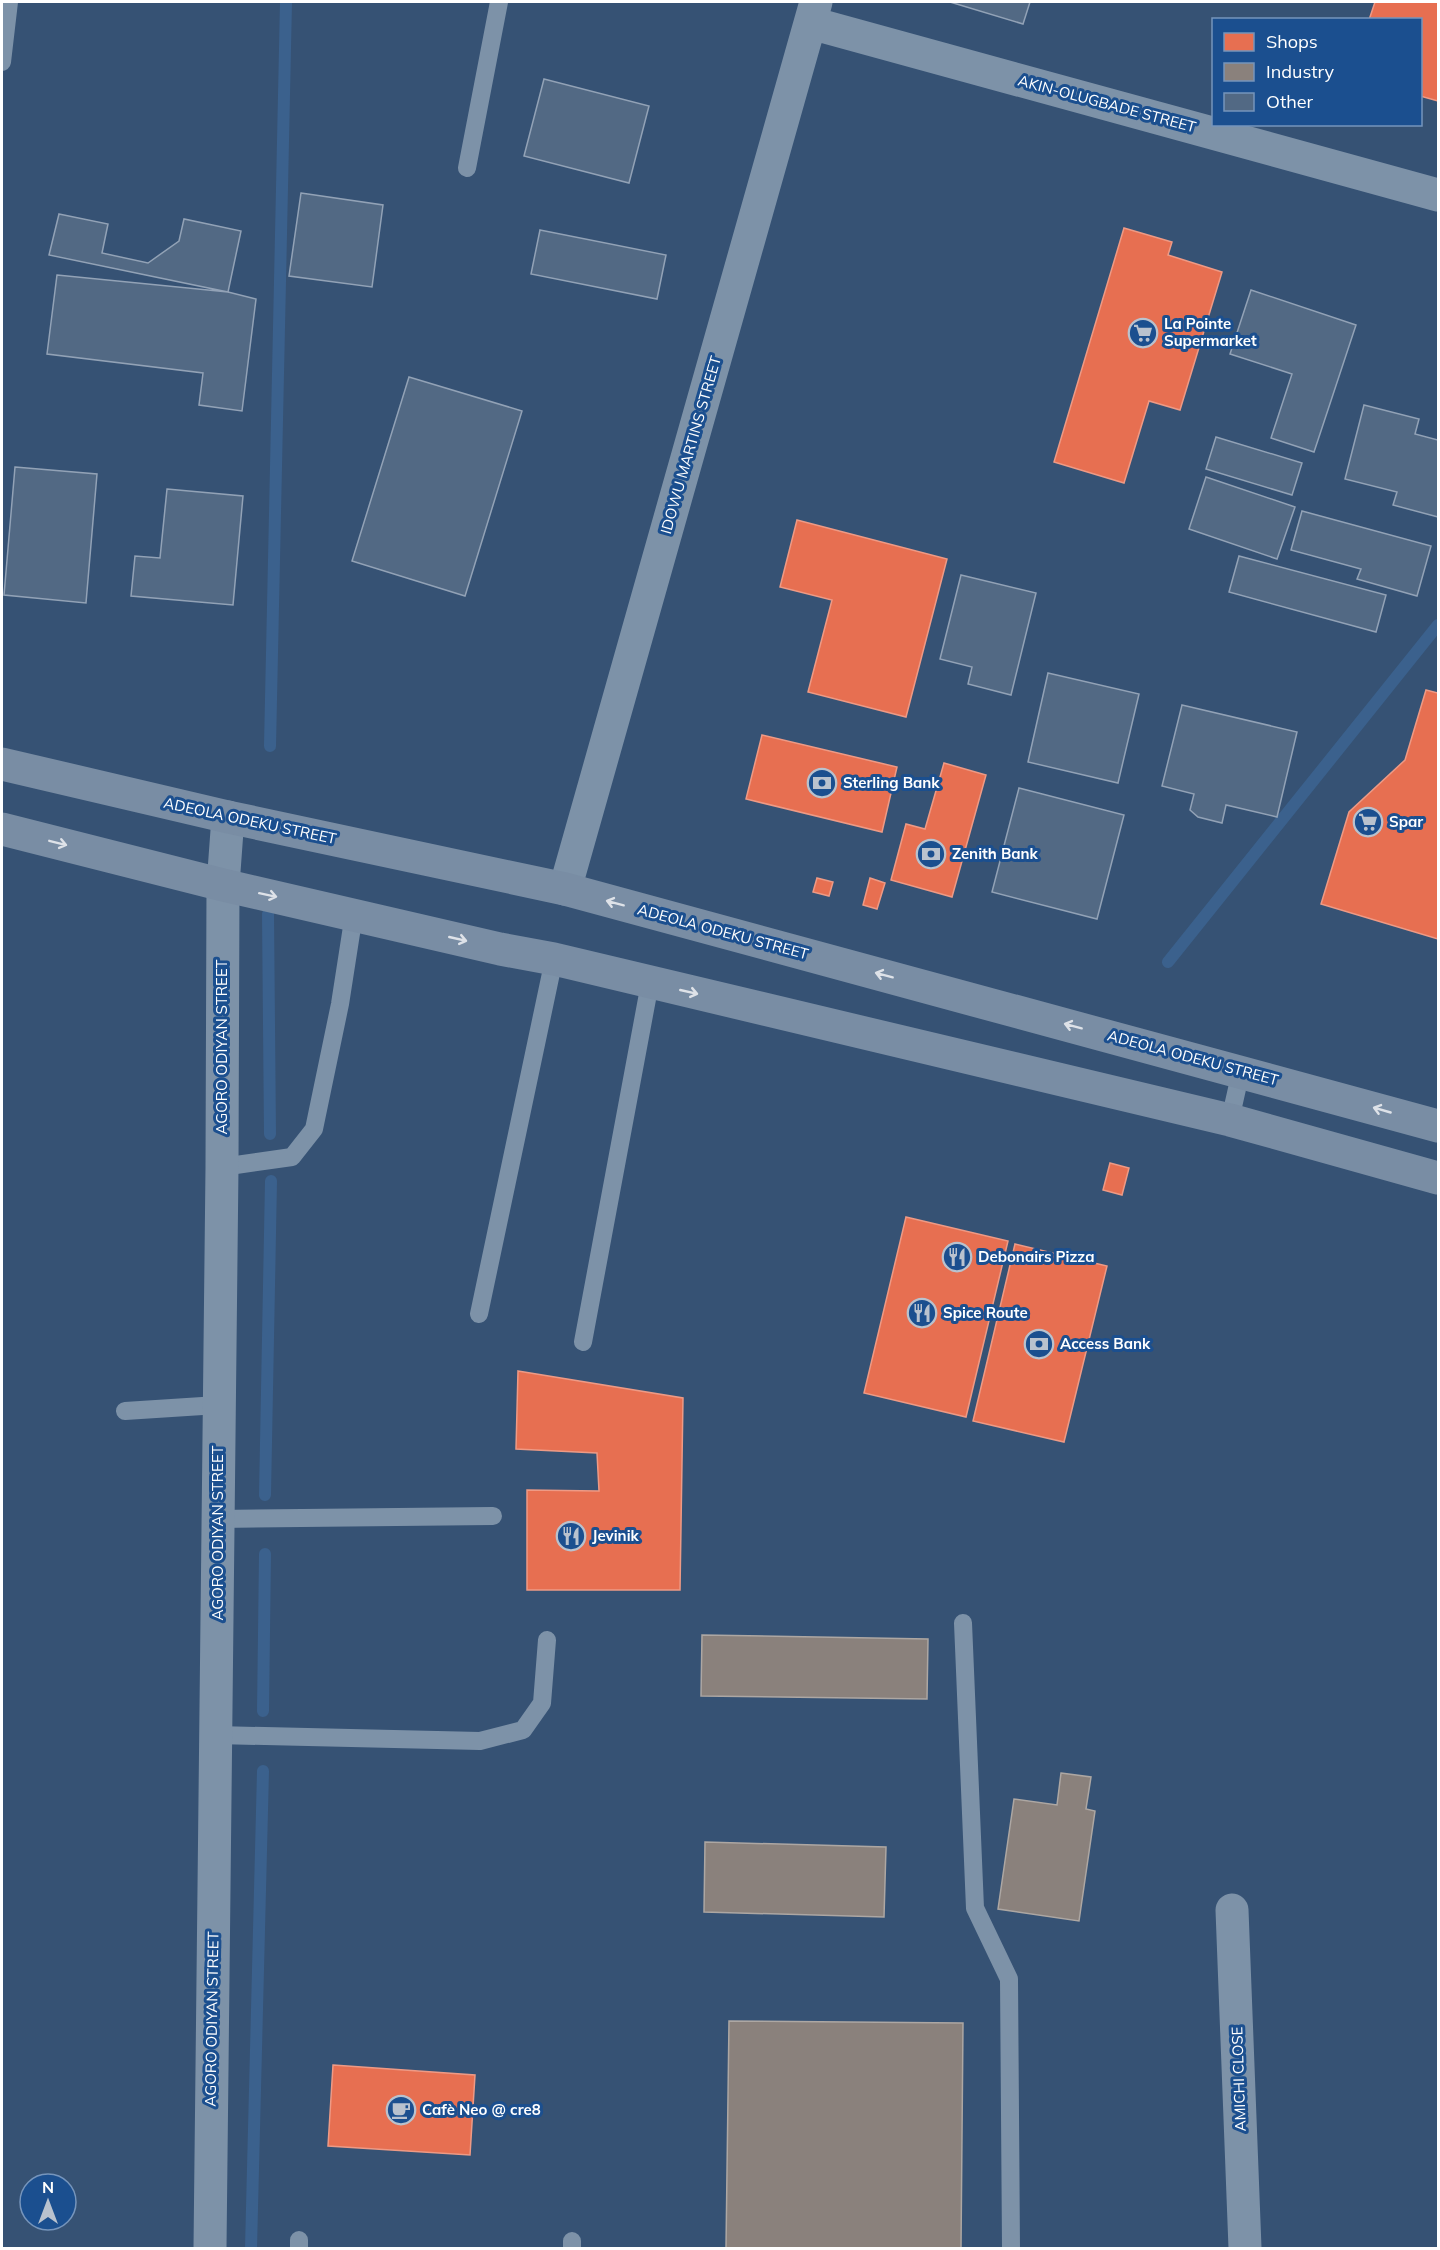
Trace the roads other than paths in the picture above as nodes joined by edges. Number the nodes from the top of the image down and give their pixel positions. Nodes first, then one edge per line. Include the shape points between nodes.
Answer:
1 (9, 2) edge
2 (499, 2) edge
3 (813, 12) edge
4 (2, 62) edge
5 (467, 168) dead end
6 (1438, 195) edge
7 (2, 764) edge
8 (228, 817) junction
9 (2, 828) edge
10 (223, 885) junction
11 (565, 889) junction
12 (354, 914) junction
13 (554, 959) junction
14 (651, 983) junction
15 (1241, 1071) junction
16 (1230, 1120) junction
17 (1438, 1126) edge
18 (222, 1167) junction
19 (1438, 1178) edge
20 (479, 1314) dead end
21 (583, 1342) dead end
22 (218, 1405) junction
23 (125, 1412) dead end
24 (493, 1516) dead end
25 (218, 1519) junction
26 (963, 1623) dead end
27 (547, 1640) dead end
28 (216, 1736) junction
29 (1232, 1910) dead end
30 (210, 2248) edge
31 (1011, 2248) edge
32 (1245, 2248) edge

1 - 4 lane
2 - 5 lane
3 - 6 street, AKIN-OLUGBADE STREET
3 - 11 street, IDOWU MARTINS STREET
7 - 8 main road, ADEOLA ODEKU STREET
8 - 10 street, AGORO ODIYAN STREET
8 - 11 main road, ADEOLA ODEKU STREET
9 -> 10 main road
10 -> 12 main road
10 - 18 street, AGORO ODIYAN STREET
15 -> 11 main road, ADEOLA ODEKU STREET
12 -> 13 main road
12 - 18 lane via 314,1129 292,1157
13 - 14 main road
13 - 20 lane
14 -> 16 main road
14 - 21 lane
15 - 16 lane
17 -> 15 main road, ADEOLA ODEKU STREET
16 - 19 main road
18 - 22 street, AGORO ODIYAN STREET
22 - 23 lane
22 - 25 street, AGORO ODIYAN STREET
24 - 25 lane
25 - 28 street, AGORO ODIYAN STREET
26 - 31 lane via 975,1908 1009,1979
27 - 28 lane via 542,1703 523,1730 480,1741
28 - 30 street, AGORO ODIYAN STREET
29 - 32 street, AMICHI CLOSE

